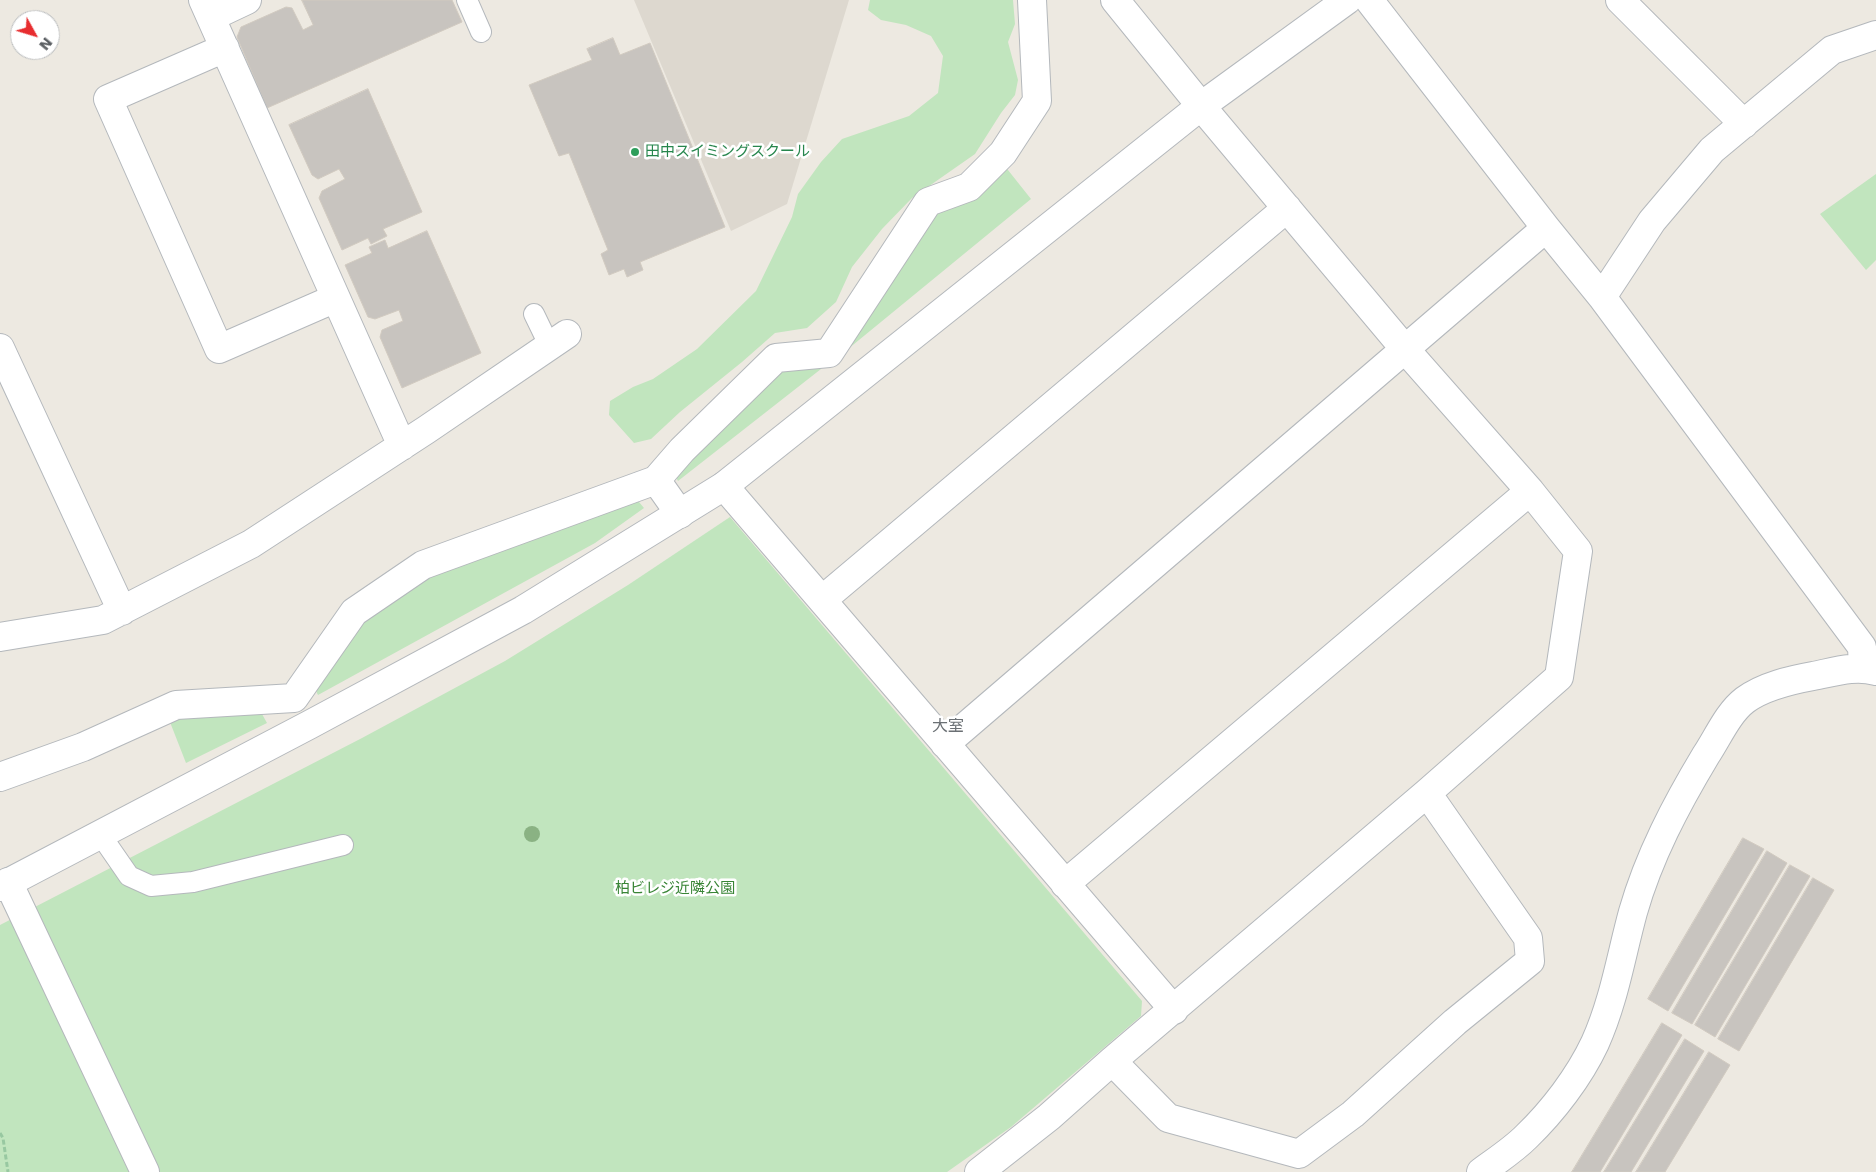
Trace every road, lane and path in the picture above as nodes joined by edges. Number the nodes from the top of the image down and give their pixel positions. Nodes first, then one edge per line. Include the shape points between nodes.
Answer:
1 (247, 0) edge
2 (466, 0) edge
3 (1115, 0) edge
4 (1369, 0) edge
5 (1620, 0) edge
6 (1034, 1) edge
7 (1341, 2) edge
8 (207, 9) edge
9 (481, 32) dead end
10 (1876, 35) edge
11 (225, 48) junction
12 (1201, 106) junction
13 (1744, 124) junction
14 (1287, 208) junction
15 (1546, 228) junction
16 (1602, 297) junction
17 (336, 298) junction
18 (534, 314) dead end
19 (558, 340) joint
20 (0, 348) edge
21 (1404, 348) junction
22 (829, 353) junction
23 (853, 383) junction
24 (402, 446) junction
25 (656, 480) junction
26 (724, 486) junction
27 (1530, 491) junction
28 (680, 514) junction
29 (822, 600) junction
30 (122, 611) junction
31 (0, 637) edge
32 (1870, 669) edge
33 (294, 698) junction
34 (309, 726) junction
35 (945, 744) junction
36 (0, 777) edge
37 (1428, 793) junction
38 (100, 834) junction
39 (343, 845) dead end
40 (1065, 884) junction
41 (4, 885) edge
42 (1174, 1010) junction
43 (1112, 1061) junction
44 (0, 1133) edge
45 (8, 1172) edge
46 (145, 1172) edge
47 (979, 1172) edge
48 (1481, 1172) edge

1 - 8 street
2 - 9 lane
3 - 12 street
4 - 15 street
5 - 13 street
6 - 22 street via 1037,101 1003,153 969,187 928,202
7 - 12 street
8 - 11 street
10 - 13 street via 1832,50
11 - 17 street
11 - 17 street via 108,99 211,331 219,349
12 - 14 street
12 - 23 street
13 - 16 street via 1712,150 1652,221
14 - 21 street
14 - 29 street
15 - 16 street
15 - 21 street
16 - 32 street via 1862,647
17 - 24 street
18 - 19 lane
19 - 24 street
20 - 30 street
21 - 27 street
21 - 35 street
22 - 23 street
22 - 25 street via 776,358 682,450
23 - 26 street
24 - 30 street via 251,544
25 - 28 street
25 - 33 street via 422,565 354,612
26 - 28 street
26 - 29 street
27 - 37 street via 1578,551 1558,677
27 - 40 street
28 - 34 street via 523,610
29 - 35 street
30 - 31 street via 103,620
32 - 48 street via 1791,680 1758,692 1745,700 1731,716 1686,789 1655,849 1634,911 1612,998 1595,1043 1557,1102 1525,1138
33 - 34 street
33 - 36 street via 176,705 83,747
34 - 38 street
35 - 40 street
37 - 42 street
37 - 43 street via 1528,938 1530,962 1455,1022 1353,1114 1299,1154 1168,1118
38 - 39 lane via 128,876 151,886 192,882
38 - 41 street
40 - 42 street
41 - 46 street
42 - 43 street
43 - 47 street via 1049,1117
44 - 45 path

